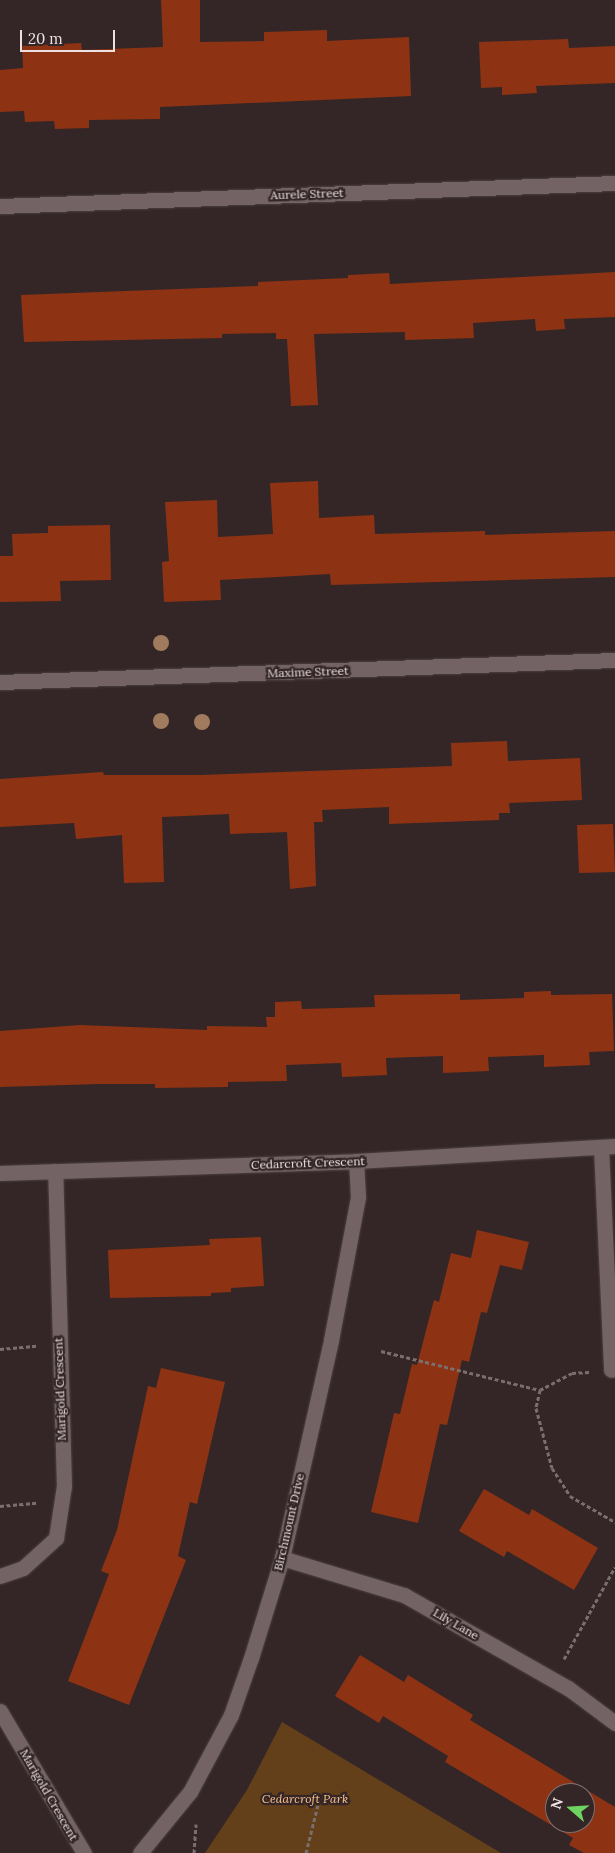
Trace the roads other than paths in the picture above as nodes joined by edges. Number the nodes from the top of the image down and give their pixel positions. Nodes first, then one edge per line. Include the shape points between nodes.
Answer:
1 (615, 183) edge
2 (0, 206) edge
3 (615, 660) edge
4 (0, 682) edge
5 (608, 1146) edge
6 (356, 1161) junction
7 (55, 1171) junction
8 (0, 1173) edge
9 (611, 1370) road end
10 (282, 1558) junction
11 (0, 1576) edge
12 (0, 1711) edge
13 (615, 1722) edge
14 (84, 1853) edge
15 (140, 1853) edge

1 - 2 street, Aurele Street
3 - 4 street, Maxime Street
5 - 6 street, Cedarcroft Crescent
5 - 9 street
6 - 7 street, Cedarcroft Crescent
6 - 10 street, Birchmount Drive via 358,1197 331,1340
7 - 8 street, Cedarcroft Crescent
7 - 11 street, Marigold Crescent via 62,1500 56,1538 23,1568
10 - 13 street, Lily Lane via 404,1594 553,1680
10 - 15 street, Birchmount Drive via 231,1715 190,1792
12 - 14 street, Marigold Crescent

